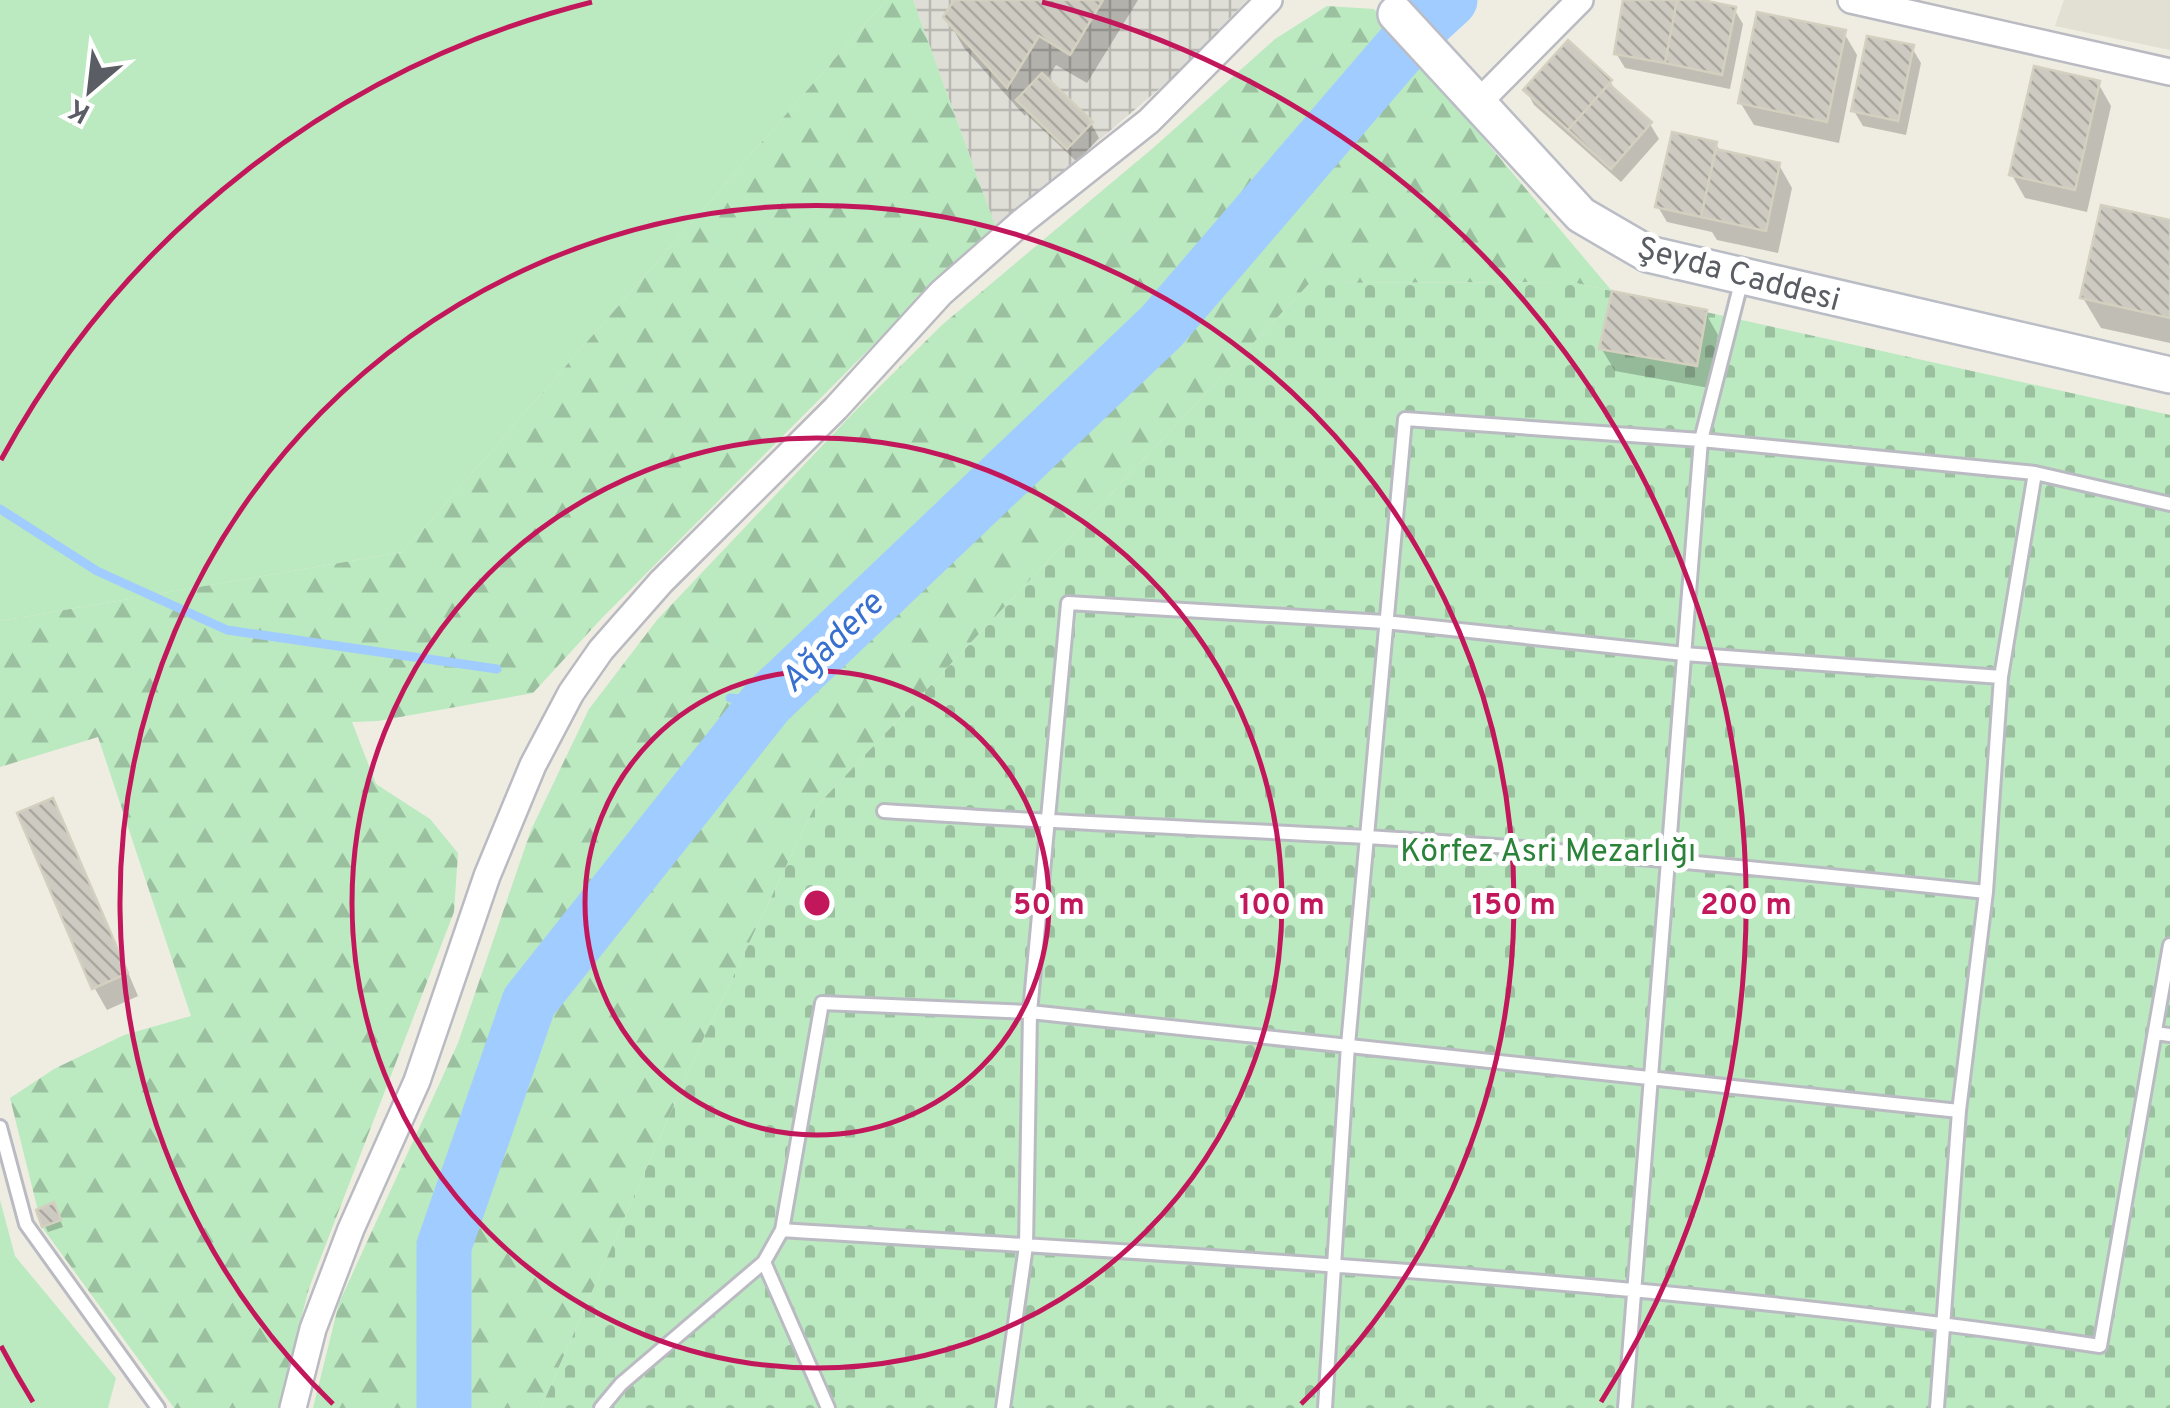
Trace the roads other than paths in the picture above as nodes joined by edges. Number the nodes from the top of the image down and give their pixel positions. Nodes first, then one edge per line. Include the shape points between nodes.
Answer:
1 (1269, 0) edge
2 (1580, 0) edge
3 (1851, 0) edge
4 (1388, 5) edge
5 (2170, 72) edge
6 (1478, 102) junction
7 (1742, 278) junction
8 (2170, 375) edge
9 (1700, 440) junction
10 (2035, 473) junction
11 (2170, 504) edge
12 (1386, 622) junction
13 (1684, 654) junction
14 (2001, 677) junction
15 (884, 811) dead end
16 (1048, 822) junction
17 (1367, 838) junction
18 (1668, 858) junction
19 (1986, 892) junction
20 (2170, 944) edge
21 (1030, 1012) junction
22 (2155, 1032) junction
23 (2170, 1036) edge
24 (1348, 1045) junction
25 (1651, 1078) junction
26 (1959, 1111) junction
27 (0, 1126) edge
28 (782, 1230) junction
29 (1026, 1246) junction
30 (764, 1262) junction
31 (1334, 1267) junction
32 (1634, 1290) junction
33 (1944, 1323) junction
34 (158, 1408) edge
35 (292, 1408) edge
36 (601, 1408) edge
37 (828, 1408) edge
38 (1003, 1408) edge
39 (1326, 1408) edge
40 (1625, 1408) edge
41 (1937, 1408) edge

1 - 35 street via 1150,121 941,293 601,650 533,765 487,876 418,1081 313,1330
2 - 6 street
3 - 5 street
4 - 6 main road, Şeyda Caddesi
6 - 7 main road, Şeyda Caddesi via 1562,196 1600,228 1648,254
7 - 8 main road, Şeyda Caddesi
7 - 9 lane
9 - 10 lane
9 - 12 lane via 1404,419
9 - 13 lane
10 - 11 lane
10 - 14 lane
12 - 13 lane
12 - 16 lane via 1068,603
12 - 17 lane
13 - 14 lane
13 - 18 lane
14 - 19 lane
15 - 16 lane
16 - 17 lane
16 - 21 lane
17 - 18 lane
17 - 24 lane
18 - 19 lane
18 - 25 lane
19 - 26 lane
20 - 22 lane
21 - 24 lane
21 - 28 lane via 822,1003
21 - 29 lane
22 - 23 lane
22 - 33 lane via 2100,1346
24 - 25 lane
24 - 31 lane
25 - 26 lane
25 - 32 lane
26 - 33 lane
27 - 34 lane via 26,1224
28 - 29 lane
28 - 30 lane
29 - 31 lane
29 - 38 lane
30 - 36 lane
30 - 37 lane
31 - 32 lane
31 - 39 lane
32 - 33 lane
32 - 40 lane
33 - 41 lane

